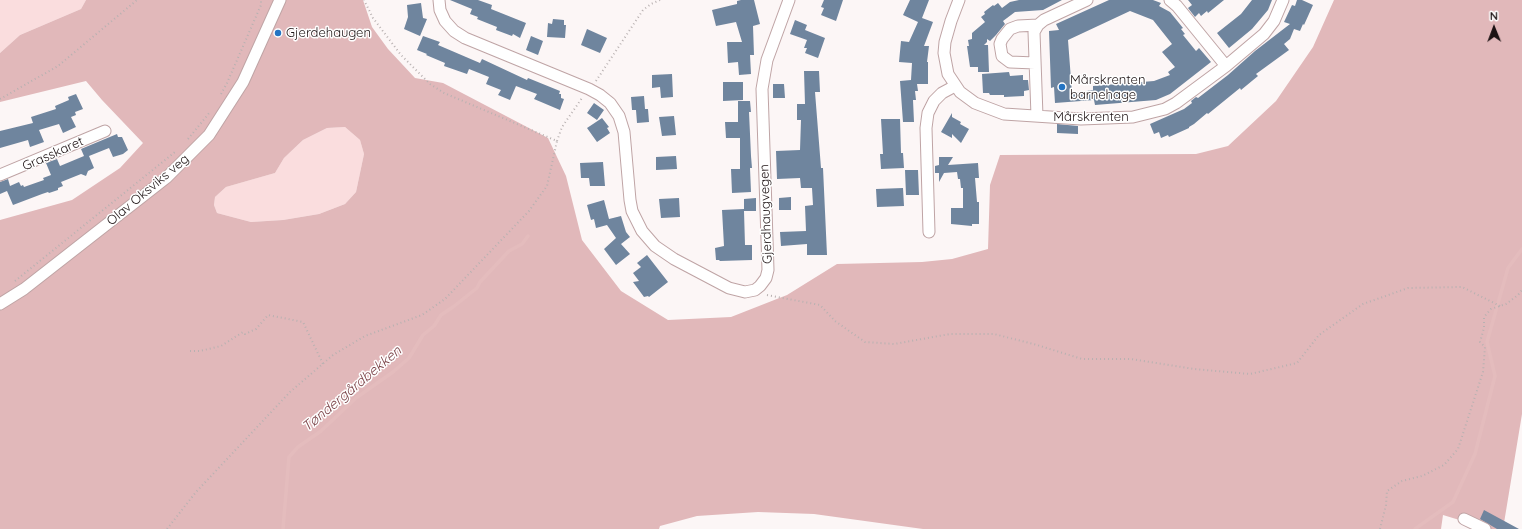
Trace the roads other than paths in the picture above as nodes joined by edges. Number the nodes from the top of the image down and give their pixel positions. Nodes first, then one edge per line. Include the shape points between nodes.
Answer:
1 (280, 0) edge
2 (439, 0) edge
3 (789, 0) edge
4 (960, 0) edge
5 (1087, 0) edge
6 (1283, 0) edge
7 (1174, 2) edge
8 (1038, 25) junction
9 (1035, 63) junction
10 (1226, 66) junction
11 (954, 86) junction
12 (1037, 116) junction
13 (105, 131) dead end
14 (0, 176) edge
15 (929, 232) dead end
16 (0, 304) edge
17 (1464, 519) dead end
18 (1484, 529) edge

1 - 16 street, Olav Oksviks veg via 243,82 209,135 166,178 24,289
2 - 3 street, Gjerdhaugvegen via 440,10 446,22 465,38 589,89 610,103 622,121 632,211 642,231 655,246 674,259 729,288 749,291 760,286 768,270 762,89 767,60
4 - 11 street, Mårskrenten via 949,28 944,53 948,74
5 - 8 street
6 - 10 street, Mårskrenten via 1264,34
7 - 10 street
8 - 9 street, Mårskrenten via 1034,36
8 - 9 street via 1010,29 1000,44 1002,56 1010,62
9 - 12 street, Mårskrenten
10 - 12 street, Mårskrenten via 1176,103 1149,114 1088,119
11 - 12 street, Mårskrenten via 964,96 988,109 1004,114
11 - 15 street via 934,101 928,113 926,128
13 - 14 street, Grasskaret
17 - 18 street

